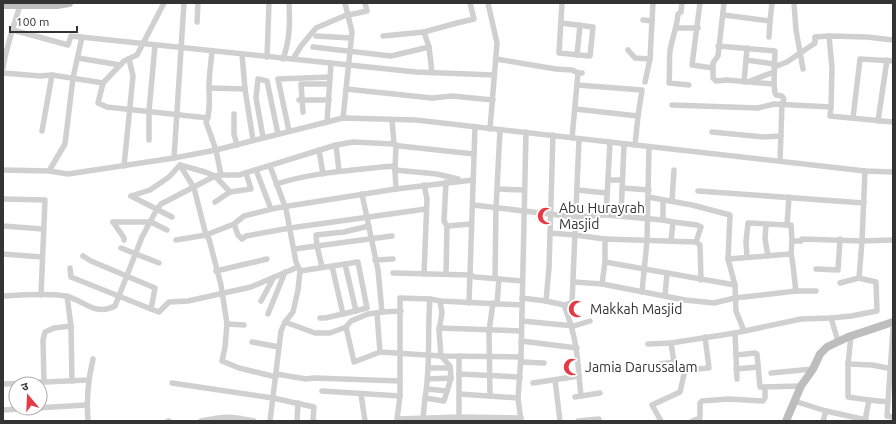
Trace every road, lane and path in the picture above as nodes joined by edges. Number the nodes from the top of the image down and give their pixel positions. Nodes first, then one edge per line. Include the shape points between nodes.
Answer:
1 (69, 3) edge
2 (164, 3) edge
3 (184, 3) edge
4 (198, 3) edge
5 (269, 3) edge
6 (289, 3) edge
7 (345, 3) edge
8 (365, 3) edge
9 (470, 3) edge
10 (488, 3) edge
11 (562, 3) edge
12 (653, 3) edge
13 (682, 3) edge
14 (700, 3) edge
15 (724, 3) edge
16 (772, 3) edge
17 (794, 3) edge
18 (23, 4) edge
19 (3, 5) edge
20 (348, 15) junction
21 (724, 15) junction
22 (643, 20) dead end
23 (652, 21) junction
24 (770, 21) junction
25 (197, 22) dead end
26 (561, 23) junction
27 (580, 24) junction
28 (677, 28) junction
29 (698, 28) junction
30 (13, 30) junction
31 (424, 32) junction
32 (316, 36) dead end
33 (383, 36) dead end
34 (829, 36) junction
35 (82, 37) junction
36 (769, 37) dead end
37 (351, 38) junction
38 (893, 40) edge
39 (143, 44) junction
40 (155, 45) junction
41 (718, 46) junction
42 (313, 47) dead end
43 (429, 47) junction
44 (181, 48) junction
45 (747, 48) junction
46 (628, 50) dead end
47 (212, 51) junction
48 (350, 51) junction
49 (4, 52) edge
50 (800, 53) junction
51 (242, 54) junction
52 (577, 55) junction
53 (267, 57) junction
54 (78, 58) junction
55 (129, 59) junction
56 (283, 59) junction
57 (293, 59) junction
58 (496, 59) junction
59 (650, 59) junction
60 (746, 60) junction
61 (890, 61) edge
62 (331, 63) junction
63 (120, 65) junction
64 (348, 65) junction
65 (3, 68) edge
66 (713, 68) junction
67 (774, 68) junction
68 (803, 69) dead end
69 (3, 73) edge
70 (432, 73) junction
71 (52, 75) junction
72 (494, 75) junction
73 (330, 77) junction
74 (73, 78) junction
75 (645, 82) dead end
76 (746, 82) junction
77 (103, 83) junction
78 (329, 84) junction
79 (577, 84) junction
80 (774, 84) junction
81 (689, 86) dead end
82 (209, 88) junction
83 (346, 89) junction
84 (245, 90) junction
85 (300, 100) junction
86 (329, 100) junction
87 (493, 100) junction
88 (672, 104) dead end
89 (782, 104) junction
90 (831, 108) junction
91 (574, 109) junction
92 (130, 110) junction
93 (149, 111) junction
94 (303, 112) dead end
95 (176, 114) junction
96 (234, 114) dead end
97 (638, 116) junction
98 (208, 118) junction
99 (343, 118) junction
100 (853, 118) junction
101 (392, 120) junction
102 (878, 121) junction
103 (327, 122) junction
104 (893, 122) edge
105 (475, 127) junction
106 (490, 129) junction
107 (500, 130) junction
108 (42, 131) dead end
109 (290, 131) junction
110 (526, 132) junction
111 (712, 132) dead end
112 (278, 134) junction
113 (553, 135) junction
114 (781, 136) junction
115 (263, 138) junction
116 (572, 138) junction
117 (579, 139) junction
118 (149, 140) dead end
119 (253, 140) junction
120 (610, 142) junction
121 (237, 144) junction
122 (394, 144) junction
123 (624, 144) junction
124 (336, 145) junction
125 (635, 146) junction
126 (649, 147) junction
127 (216, 150) junction
128 (319, 150) junction
129 (474, 154) junction
130 (174, 158) junction
131 (780, 161) junction
132 (180, 165) junction
133 (124, 166) junction
134 (270, 166) junction
135 (3, 170) edge
136 (256, 170) junction
137 (395, 170) junction
138 (674, 170) dead end
139 (49, 171) junction
140 (338, 171) junction
141 (865, 171) junction
142 (893, 172) edge
143 (246, 173) junction
144 (323, 174) junction
145 (221, 175) junction
146 (215, 176) junction
147 (460, 180) junction
148 (473, 180) junction
149 (608, 180) junction
150 (622, 180) junction
151 (446, 182) junction
152 (276, 184) junction
153 (424, 185) junction
154 (194, 188) junction
155 (622, 188) junction
156 (396, 189) junction
157 (498, 189) junction
158 (524, 190) junction
159 (577, 190) junction
160 (649, 190) junction
161 (698, 191) dead end
162 (230, 192) junction
163 (607, 193) junction
164 (362, 194) junction
165 (648, 197) junction
166 (789, 198) junction
167 (3, 199) edge
168 (663, 200) junction
169 (672, 201) junction
170 (215, 202) dead end
171 (864, 203) junction
172 (473, 205) junction
173 (285, 206) junction
174 (496, 208) junction
175 (157, 209) junction
176 (271, 209) junction
177 (426, 209) junction
178 (524, 212) junction
179 (551, 215) junction
180 (606, 215) junction
181 (621, 216) junction
182 (172, 217) dead end
183 (366, 217) junction
184 (575, 217) junction
185 (647, 218) junction
186 (663, 220) junction
187 (151, 222) junction
188 (673, 222) junction
189 (234, 224) junction
190 (471, 224) junction
191 (766, 224) junction
192 (787, 225) junction
193 (3, 226) edge
194 (369, 226) junction
195 (447, 226) junction
196 (290, 228) junction
197 (43, 229) junction
198 (167, 230) dead end
199 (550, 233) junction
200 (206, 235) junction
201 (575, 235) junction
202 (392, 236) dead end
203 (372, 239) junction
204 (604, 239) junction
205 (840, 239) junction
206 (124, 240) dead end
207 (176, 240) dead end
208 (893, 240) edge
209 (647, 241) junction
210 (671, 241) junction
211 (792, 241) junction
212 (862, 241) junction
213 (696, 242) junction
214 (316, 246) junction
215 (121, 248) dead end
216 (294, 249) junction
217 (135, 253) junction
218 (3, 254) edge
219 (791, 254) junction
220 (42, 256) junction
221 (83, 256) dead end
222 (768, 256) junction
223 (747, 257) junction
224 (267, 259) dead end
225 (393, 259) dead end
226 (728, 259) junction
227 (375, 260) junction
228 (159, 262) dead end
229 (605, 262) junction
230 (345, 264) junction
231 (332, 266) junction
232 (322, 267) junction
233 (70, 268) dead end
234 (299, 269) junction
235 (644, 269) junction
236 (816, 269) dead end
237 (216, 271) junction
238 (285, 272) junction
239 (667, 273) junction
240 (393, 274) dead end
241 (424, 274) junction
242 (446, 274) junction
243 (470, 275) junction
244 (127, 276) junction
245 (275, 277) junction
246 (859, 278) junction
247 (497, 279) junction
248 (701, 280) junction
249 (522, 281) junction
250 (574, 282) junction
251 (840, 283) dead end
252 (602, 284) junction
253 (734, 285) junction
254 (796, 291) junction
255 (816, 291) dead end
256 (642, 292) junction
257 (222, 294) junction
258 (41, 295) junction
259 (3, 296) edge
260 (67, 296) junction
261 (119, 296) junction
262 (665, 296) junction
263 (522, 298) junction
264 (735, 298) junction
265 (430, 299) junction
266 (261, 301) dead end
267 (440, 301) junction
268 (546, 301) junction
269 (469, 303) junction
270 (495, 303) junction
271 (522, 305) junction
272 (564, 305) junction
273 (151, 310) junction
274 (356, 311) junction
275 (401, 311) junction
276 (379, 312) junction
277 (268, 314) dead end
278 (343, 314) junction
279 (320, 318) dead end
280 (830, 318) junction
281 (522, 321) junction
282 (590, 321) dead end
283 (285, 322) junction
284 (893, 322) edge
285 (227, 324) junction
286 (244, 325) dead end
287 (71, 326) junction
288 (572, 326) junction
289 (346, 327) junction
290 (439, 328) junction
291 (893, 329) edge
292 (489, 331) junction
293 (521, 331) junction
294 (744, 331) junction
295 (735, 332) junction
296 (851, 336) junction
297 (705, 337) junction
298 (521, 341) junction
299 (838, 341) junction
300 (252, 342) dead end
301 (671, 343) junction
302 (648, 344) dead end
303 (279, 347) junction
304 (577, 348) junction
305 (380, 352) junction
306 (400, 353) junction
307 (428, 354) junction
308 (736, 355) junction
309 (440, 356) junction
310 (459, 356) junction
311 (490, 356) junction
312 (93, 359) dead end
313 (521, 359) junction
314 (544, 363) dead end
315 (660, 364) dead end
316 (848, 364) junction
317 (758, 367) junction
318 (428, 368) junction
319 (450, 368) junction
320 (736, 369) junction
321 (813, 369) junction
322 (892, 369) edge
323 (771, 373) dead end
324 (459, 374) junction
325 (276, 375) junction
326 (490, 375) junction
327 (44, 376) edge
328 (579, 376) junction
329 (520, 377) junction
330 (451, 378) junction
331 (428, 379) junction
332 (737, 379) dead end
333 (88, 380) junction
334 (555, 380) junction
335 (72, 381) junction
336 (400, 381) junction
337 (48, 382) edge
338 (172, 383) dead end
339 (533, 383) dead end
340 (801, 386) junction
341 (765, 388) junction
342 (427, 389) junction
343 (322, 391) dead end
344 (448, 391) junction
345 (600, 393) dead end
346 (361, 394) junction
347 (460, 394) junction
348 (400, 396) junction
349 (490, 396) junction
350 (273, 398) junction
351 (426, 398) junction
352 (518, 398) junction
353 (869, 400) junction
354 (794, 401) junction
355 (888, 402) junction
356 (298, 403) junction
357 (86, 405) junction
358 (3, 410) edge
359 (826, 411) junction
360 (893, 417) edge
361 (423, 418) junction
362 (459, 419) edge
363 (521, 419) edge
364 (599, 419) dead end
365 (88, 421) edge
366 (201, 421) edge
367 (254, 421) edge
368 (270, 421) edge
369 (297, 421) edge
370 (314, 421) edge
371 (365, 421) edge
372 (560, 421) edge
373 (578, 421) edge
374 (661, 421) edge
375 (692, 421) edge
376 (786, 421) edge
377 (823, 421) edge
378 (866, 421) edge

1 - 18 street
2 - 39 street
3 - 44 street
4 - 25 street
5 - 53 street
6 - 56 street via 288,48
7 - 20 street
8 - 20 street via 367,11
9 - 31 street via 474,19
10 - 58 street via 497,44
11 - 26 street
12 - 23 street
13 - 28 street
14 - 29 street
15 - 21 street
16 - 24 street
17 - 50 street
18 - 19 street
18 - 30 street
20 - 37 street
20 - 57 street via 316,28
21 - 24 street
21 - 41 street
22 - 23 street
23 - 59 street
24 - 36 street
26 - 27 street
26 - 52 street via 559,53
27 - 52 street
27 - 52 street via 593,26 590,56
28 - 29 street
28 - 81 street via 672,40 669,83
29 - 66 street via 692,65
30 - 35 street via 68,45 71,36
30 - 49 street
31 - 33 street
31 - 43 street
32 - 37 street
34 - 38 street
34 - 50 street via 815,37 815,42
34 - 90 street via 832,68
35 - 39 street
35 - 54 street
37 - 48 street
39 - 40 street
39 - 55 street via 137,55
40 - 44 street
40 - 93 street
41 - 45 street
41 - 66 street via 718,56
42 - 48 street
43 - 48 street via 391,56
43 - 70 street
44 - 47 street
44 - 95 street
45 - 60 street
45 - 67 street via 775,51
46 - 59 street via 635,58
47 - 51 street
47 - 82 street
48 - 64 street
49 - 65 street
50 - 67 street
50 - 68 street
51 - 53 street
51 - 84 street
53 - 56 street
54 - 63 street
54 - 74 street
55 - 63 street
55 - 92 street via 133,76
56 - 57 street
57 - 62 street
58 - 72 street
58 - 79 street via 556,70 572,70 580,73
59 - 75 street
60 - 67 street
60 - 76 street
61 - 100 street via 860,59
61 - 102 street
62 - 64 street
62 - 73 street
63 - 77 street
64 - 70 street
64 - 83 street
66 - 76 street via 713,78 716,81
67 - 76 street
67 - 80 street
69 - 71 street
70 - 72 street
71 - 74 street
71 - 108 street
72 - 87 street
73 - 78 street
73 - 109 street via 278,79
74 - 77 street
74 - 139 street via 65,144
76 - 80 street
77 - 92 street via 98,103
78 - 85 street via 301,84
78 - 86 street
79 - 91 street
79 - 97 street via 642,90
80 - 89 street via 776,95 784,99
82 - 84 street
82 - 98 street
83 - 87 street via 432,98 452,96
83 - 99 street
84 - 119 street
85 - 86 street
85 - 94 street
86 - 103 street
87 - 106 street
88 - 89 street via 758,108
89 - 90 street
89 - 114 street
90 - 100 street via 830,116
91 - 97 street
91 - 116 street
92 - 93 street
92 - 133 street
93 - 95 street
93 - 118 street
95 - 98 street
95 - 130 street
96 - 121 street
97 - 125 street
98 - 127 street via 206,122
99 - 101 street
99 - 103 street
100 - 102 street
101 - 105 street via 416,120
101 - 122 street
102 - 104 street
103 - 109 street
105 - 106 street
105 - 129 street
106 - 107 street
107 - 110 street
107 - 157 street
109 - 112 street
110 - 113 street
110 - 158 street
111 - 114 street
112 - 115 street
112 - 115 street via 267,81 258,79 256,98
113 - 116 street
113 - 179 street
114 - 131 street
115 - 119 street
116 - 117 street
117 - 120 street
117 - 159 street
119 - 121 street
120 - 123 street
120 - 149 street
121 - 127 street
122 - 124 street via 353,142
122 - 129 street
122 - 137 street
123 - 125 street
123 - 150 street
124 - 128 street
124 - 140 street
125 - 126 street
126 - 131 street
126 - 160 street
127 - 130 street
127 - 145 street
128 - 134 street
128 - 144 street
129 - 148 street
130 - 133 street
131 - 141 street
132 - 146 street
132 - 154 street
132 - 175 street via 169,177 150,190 131,196
133 - 139 street via 68,174
134 - 136 street
134 - 152 street
135 - 139 street
136 - 143 street
136 - 176 street
137 - 140 street via 393,166
137 - 147 street via 437,174
137 - 156 street
138 - 169 street
140 - 144 street
141 - 142 street
141 - 171 street
143 - 145 street
143 - 162 street via 251,189
144 - 152 street
145 - 146 street
146 - 154 street
146 - 162 street
147 - 148 street
147 - 151 street
148 - 172 street
149 - 150 street
149 - 163 street
150 - 155 street
151 - 153 street
151 - 195 street via 444,222
152 - 173 street
153 - 156 street
153 - 177 street
154 - 175 street via 161,204
154 - 200 street
155 - 160 street
155 - 181 street
156 - 164 street
157 - 158 street
157 - 174 street
158 - 178 street
159 - 163 street
159 - 184 street
160 - 165 street
161 - 166 street
162 - 170 street
163 - 180 street
164 - 173 street
164 - 183 street
165 - 168 street
165 - 185 street
166 - 171 street
166 - 192 street
167 - 197 street via 44,199
168 - 169 street
168 - 186 street
169 - 226 street via 730,215
171 - 212 street
172 - 174 street
172 - 190 street
173 - 176 street
173 - 196 street
174 - 178 street
174 - 247 street
175 - 182 street
175 - 187 street
176 - 189 street via 244,216
177 - 183 street
177 - 241 street
178 - 179 street
178 - 249 street
179 - 184 street
179 - 199 street
180 - 181 street
180 - 184 street
181 - 185 street
183 - 194 street
183 - 196 street
184 - 201 street
185 - 186 street
185 - 209 street
186 - 188 street
187 - 198 street
187 - 206 street via 113,222
187 - 217 street
188 - 210 street
188 - 213 street via 701,227
189 - 196 street via 242,239 246,236
189 - 200 street
190 - 195 street
190 - 243 street
191 - 192 street
191 - 222 street
191 - 223 street via 748,223
192 - 211 street via 792,225
193 - 197 street
194 - 203 street
194 - 214 street via 316,235
195 - 242 street
196 - 216 street
197 - 220 street
199 - 201 street
199 - 268 street
200 - 207 street
200 - 237 street
201 - 204 street
201 - 250 street
202 - 203 street
203 - 214 street
203 - 227 street
204 - 209 street
204 - 229 street
205 - 211 street via 802,238 801,241
205 - 212 street
205 - 236 street via 838,270
208 - 212 street
209 - 210 street
209 - 235 street
210 - 213 street
211 - 219 street
212 - 246 street
213 - 248 street via 700,245
214 - 216 street
214 - 232 street
215 - 217 street
216 - 234 street
217 - 228 street
217 - 244 street
218 - 220 street
219 - 222 street
219 - 254 street
220 - 258 street
221 - 244 street
222 - 223 street
223 - 226 street
224 - 237 street
225 - 227 street
226 - 253 street
227 - 276 street
229 - 235 street
229 - 252 street
230 - 231 street
230 - 274 street
230 - 274 street via 358,262 367,308
231 - 232 street
231 - 278 street
232 - 234 street
233 - 261 street via 70,277
234 - 238 street
234 - 283 street via 293,312
235 - 239 street
235 - 256 street
237 - 257 street
238 - 245 street
238 - 277 street
239 - 248 street
239 - 262 street
240 - 241 street
241 - 242 street
242 - 243 street
243 - 247 street via 475,278
243 - 269 street
244 - 261 street
244 - 273 street via 155,288
245 - 257 street via 251,287
245 - 266 street
246 - 251 street
246 - 280 street via 876,282 877,311
247 - 249 street
247 - 270 street
248 - 253 street
249 - 263 street
250 - 252 street
250 - 272 street via 572,303
252 - 256 street
253 - 264 street
254 - 255 street
254 - 264 street
256 - 262 street
257 - 273 street via 169,302 159,312
257 - 285 street
258 - 259 street
258 - 260 street
260 - 261 street via 92,308 108,309 114,306
260 - 287 street
261 - 273 street
262 - 264 street via 714,303
263 - 268 street
263 - 271 street
264 - 294 street via 736,311
265 - 267 street
265 - 275 street via 400,298
265 - 307 street
267 - 269 street
267 - 290 street via 442,313
268 - 272 street
269 - 270 street
270 - 271 street
270 - 292 street
271 - 281 street
272 - 288 street
274 - 278 street
275 - 276 street
275 - 306 street
276 - 289 street via 351,321
276 - 305 street
278 - 279 street
280 - 294 street via 801,319
280 - 299 street
281 - 288 street
281 - 293 street
282 - 288 street
283 - 289 street via 330,334
283 - 303 street
284 - 296 street
285 - 286 street
285 - 325 street via 222,361
287 - 327 street via 45,332
287 - 335 street
288 - 304 street
289 - 305 street via 354,362
290 - 292 street
290 - 309 street
291 - 322 street
292 - 293 street
292 - 311 street
293 - 298 street
294 - 295 street
295 - 297 street
295 - 308 street
296 - 299 street
296 - 316 street
297 - 301 street
297 - 374 street via 709,368 685,370 680,392 652,405
298 - 304 street
298 - 313 street
299 - 321 street via 820,354
300 - 303 street
301 - 302 street
301 - 315 street via 674,362
303 - 325 street
304 - 328 street
305 - 306 street
306 - 307 street
306 - 336 street
307 - 309 street
307 - 318 street
308 - 317 street via 757,354
308 - 320 street
309 - 310 street
309 - 319 street via 446,360
310 - 311 street
310 - 324 street
311 - 313 street
311 - 326 street
312 - 333 street
313 - 314 street
313 - 329 street
316 - 322 street
316 - 353 street via 848,397
317 - 320 street
317 - 341 street via 760,387
318 - 319 street
318 - 331 street
319 - 330 street
320 - 332 street
321 - 323 street
321 - 340 street
322 - 355 street
324 - 326 street
324 - 347 street
325 - 336 street via 306,379
325 - 350 street
326 - 329 street
326 - 349 street
328 - 334 street
328 - 345 street via 578,396
329 - 352 street
330 - 331 street
330 - 344 street
331 - 342 street
333 - 335 street
333 - 357 street
334 - 339 street
334 - 372 street
335 - 337 street
336 - 348 street
338 - 350 street
340 - 341 street
340 - 354 street
341 - 375 street via 763,401 702,401 700,418
342 - 344 street
342 - 351 street
343 - 346 street
344 - 351 street via 444,401
346 - 348 street
346 - 371 street
347 - 349 street
347 - 362 street
348 - 361 street via 397,419
349 - 352 street
350 - 356 street
350 - 368 street
351 - 361 street
352 - 363 street
353 - 355 street
353 - 378 street
354 - 359 street
354 - 376 street
355 - 360 street via 887,416
356 - 369 street
356 - 370 street via 314,407
357 - 358 street
357 - 365 street
359 - 377 street
359 - 378 street
361 - 362 street
362 - 363 street
364 - 373 street
366 - 367 street via 222,416

